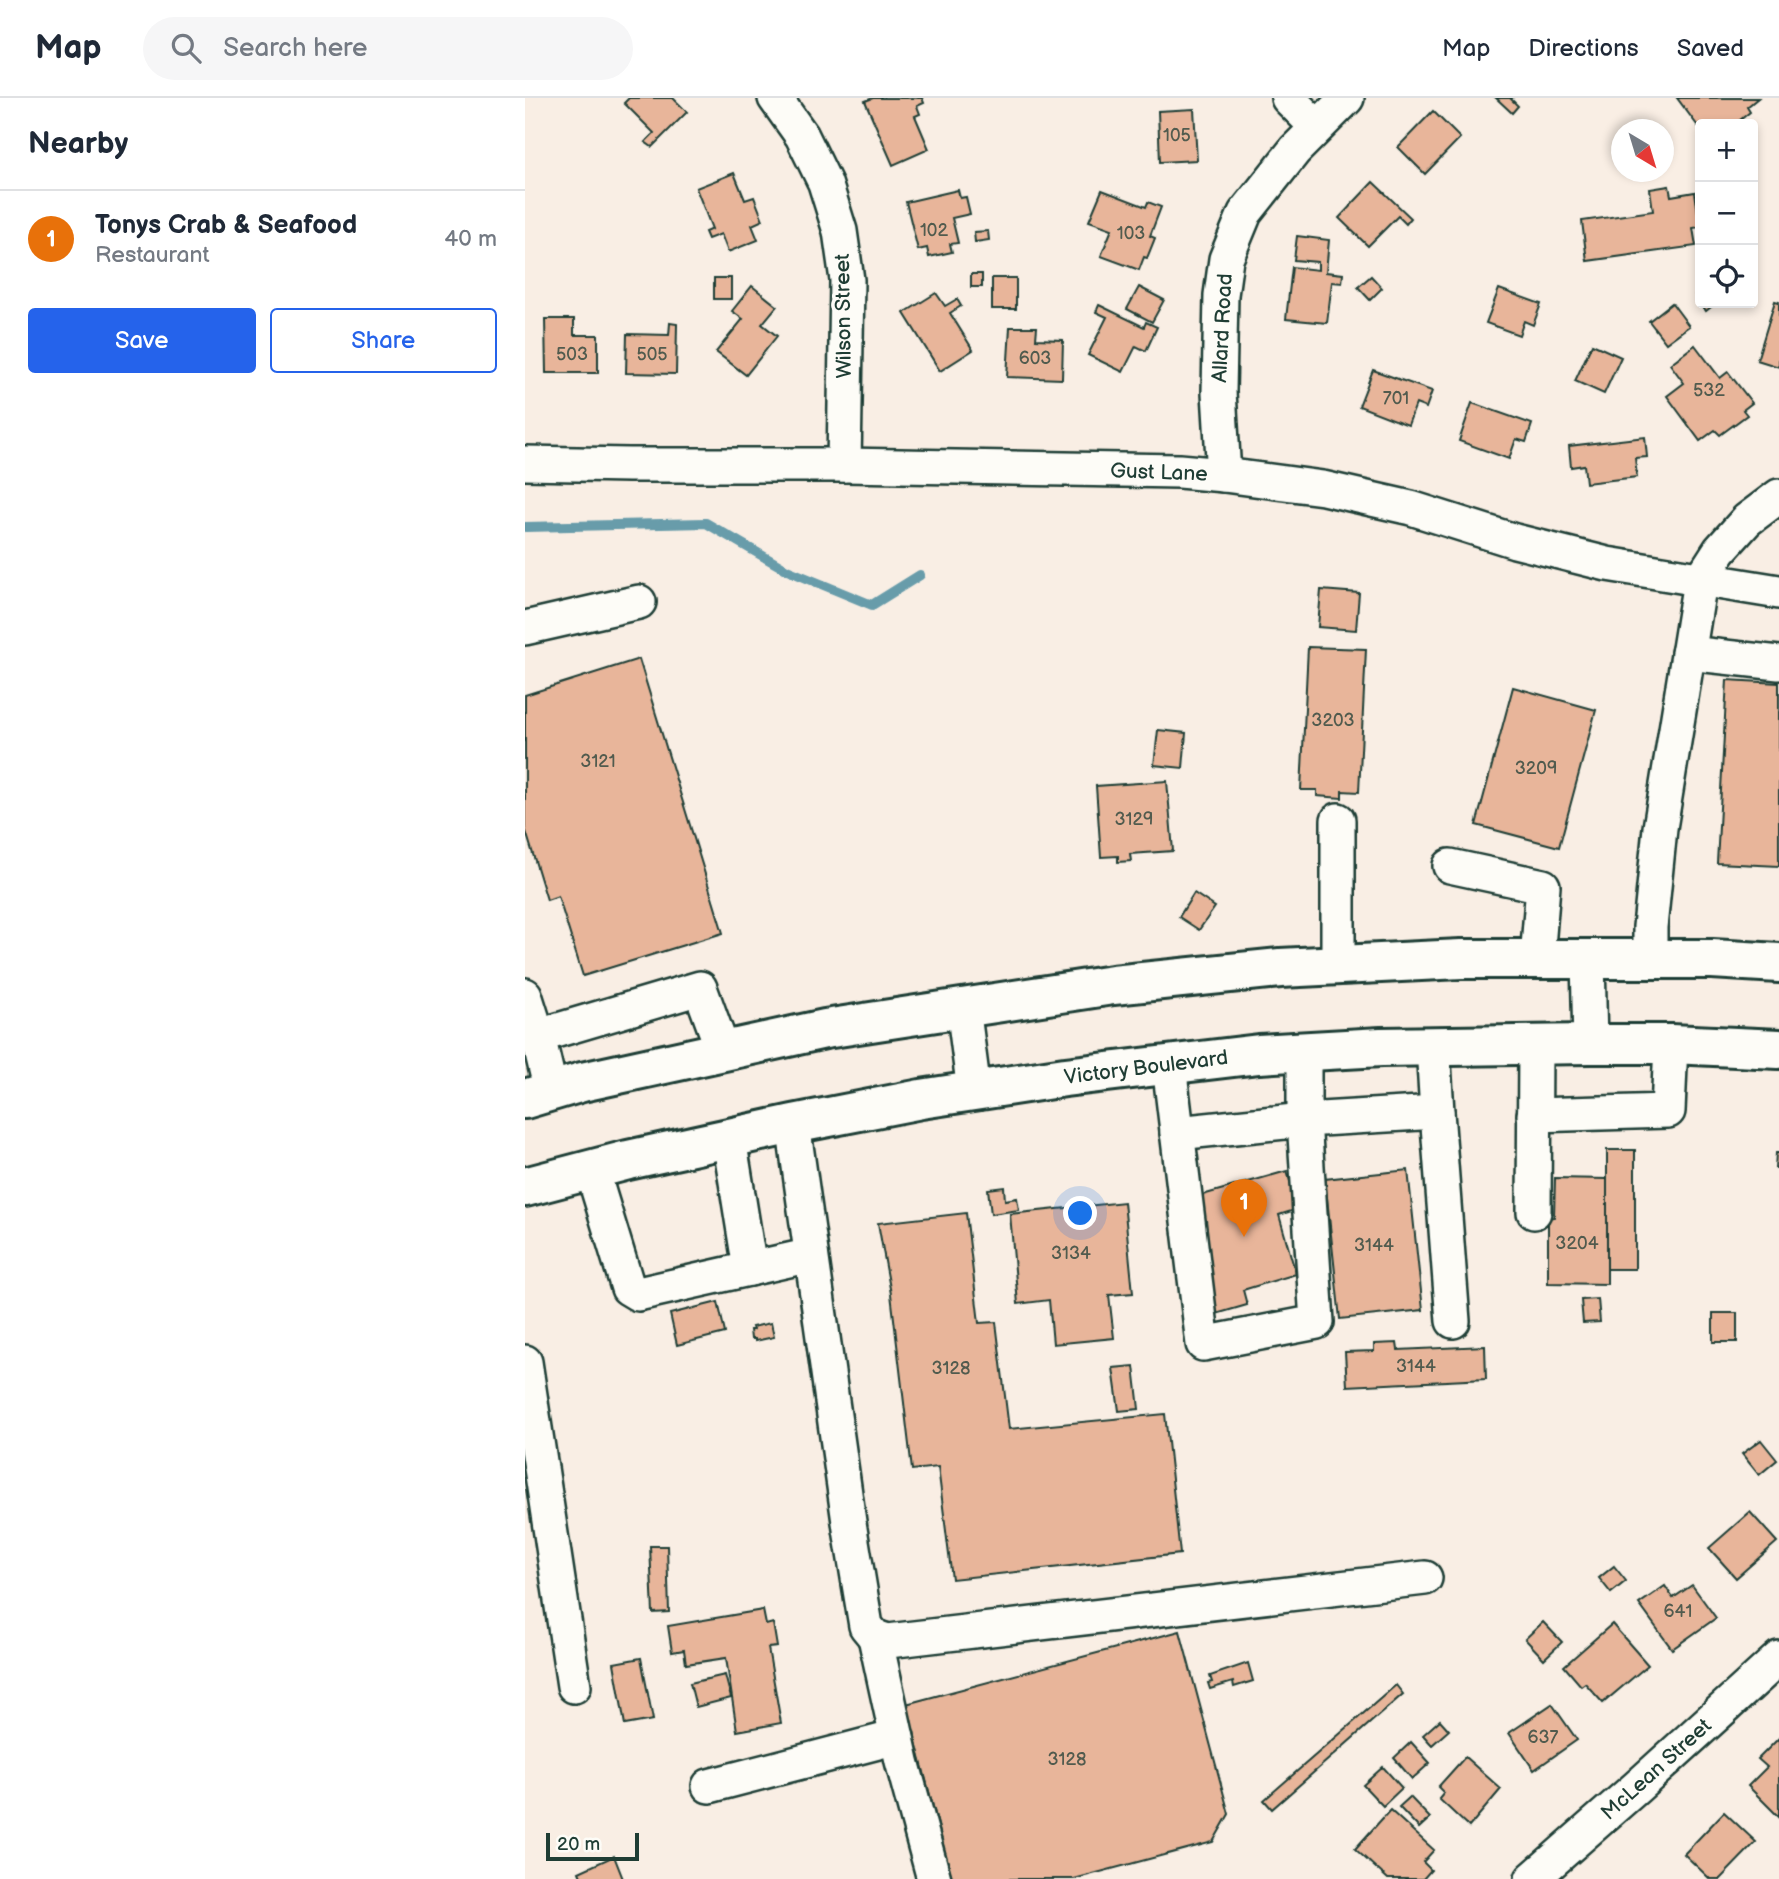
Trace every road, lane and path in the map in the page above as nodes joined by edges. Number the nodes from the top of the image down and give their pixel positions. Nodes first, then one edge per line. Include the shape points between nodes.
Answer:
1 (775, 98) edge
2 (1288, 98) edge
3 (1347, 98) edge
4 (1317, 127) junction
5 (525, 463) edge
6 (844, 465) junction
7 (1224, 475) junction
8 (1779, 496) edge
9 (1700, 580) junction
10 (1779, 592) edge
11 (639, 602) dead end
12 (525, 628) edge
13 (1688, 653) junction
14 (1779, 663) edge
15 (1338, 820) dead end
16 (1450, 866) dead end
17 (1537, 959) junction
18 (1588, 959) junction
19 (1650, 959) junction
20 (1779, 964) edge
21 (1338, 965) junction
22 (525, 995) edge
23 (963, 1007) junction
24 (537, 1036) junction
25 (1590, 1044) junction
26 (1671, 1044) junction
27 (1535, 1045) junction
28 (1433, 1046) junction
29 (1779, 1049) edge
30 (723, 1051) junction
31 (1304, 1051) junction
32 (1169, 1065) junction
33 (974, 1091) junction
34 (538, 1095) edge
35 (1437, 1112) junction
36 (1534, 1115) junction
37 (1304, 1120) junction
38 (793, 1124) junction
39 (1177, 1133) junction
40 (729, 1138) junction
41 (593, 1170) junction
42 (525, 1187) edge
43 (1534, 1212) dead end
44 (811, 1255) junction
45 (750, 1269) junction
46 (1453, 1321) dead end
47 (525, 1362) edge
48 (1425, 1578) dead end
49 (875, 1637) junction
50 (1779, 1658) edge
51 (574, 1686) dead end
52 (897, 1737) junction
53 (709, 1786) dead end
54 (933, 1879) edge
55 (1532, 1879) edge

1 - 6 street, Wilson Street via 802,136 825,183 839,231 846,280
2 - 4 street
3 - 4 street, Allard Road
4 - 7 street, Allard Road via 1245,213 1226,259 1219,392
5 - 6 street, Gust Lane
6 - 7 street, Gust Lane
7 - 9 street, Gust Lane via 1323,488 1607,564
8 - 9 street via 1747,520
9 - 10 street, Gust Lane
9 - 13 street
11 - 12 street
13 - 14 street
13 - 19 street via 1660,828
15 - 21 street
16 - 17 street via 1543,887
17 - 18 main road
17 - 21 main road
18 - 19 main road
18 - 25 street
19 - 20 main road
21 - 23 main road via 1113,985
22 - 24 street
23 - 30 main road
23 - 33 street
24 - 30 street via 700,988
24 - 34 street
25 - 26 main road, Victory Boulevard
25 - 27 main road, Victory Boulevard
26 - 29 main road, Victory Boulevard
26 - 36 street via 1668,1111
27 - 28 main road, Victory Boulevard
27 - 36 street
28 - 31 main road, Victory Boulevard
28 - 35 street
30 - 34 main road
31 - 32 main road, Victory Boulevard
31 - 37 street
32 - 33 main road, Victory Boulevard
32 - 39 street
33 - 38 main road, Victory Boulevard
35 - 37 street
35 - 46 street
36 - 43 street
37 - 39 street
37 - 39 street via 1317,1322 1203,1344
38 - 40 main road, Victory Boulevard
38 - 44 street
40 - 41 main road, Victory Boulevard
40 - 45 street
41 - 42 main road, Victory Boulevard
41 - 45 street via 628,1288 638,1294
44 - 45 street
44 - 49 street via 866,1626
47 - 51 street
48 - 49 street via 888,1641
49 - 52 street
50 - 55 street, McLean Street
52 - 53 street
52 - 54 street

